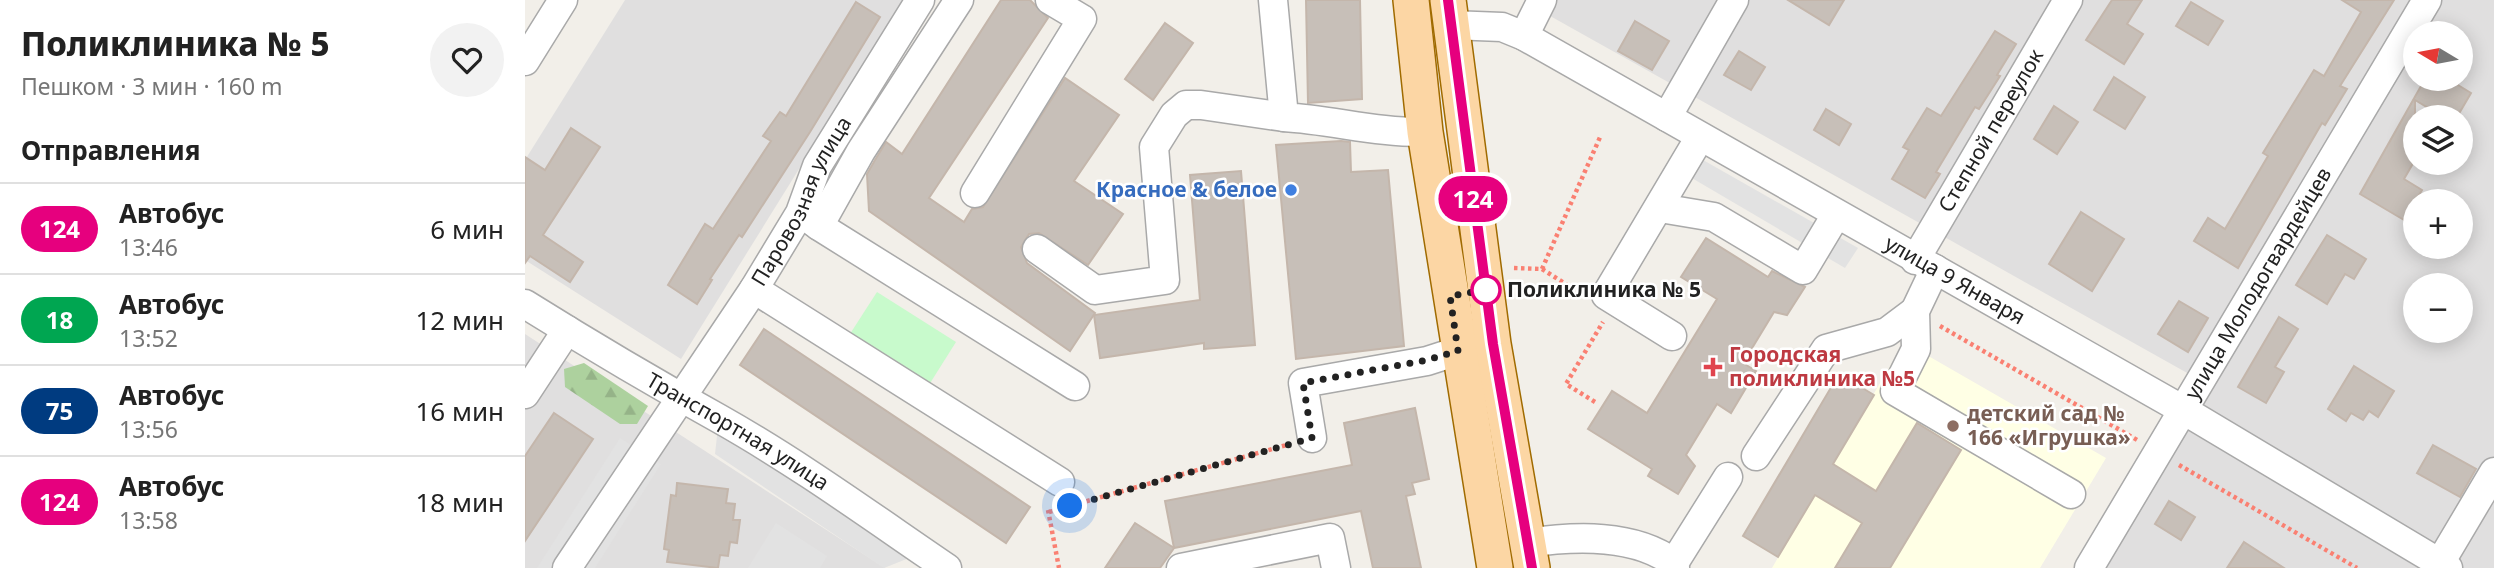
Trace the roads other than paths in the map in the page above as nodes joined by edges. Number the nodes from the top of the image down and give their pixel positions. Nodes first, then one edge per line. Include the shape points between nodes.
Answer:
1 (563, 0) edge
2 (920, 0) edge
3 (959, 0) edge
4 (1050, 0) edge
5 (1273, 0) edge
6 (1411, 0) edge
7 (1542, 0) edge
8 (1734, 0) edge
9 (2068, 0) edge
10 (2427, 0) edge
11 (1088, 10) edge
12 (1450, 12) edge
13 (1524, 36) junction
14 (525, 61) edge
15 (1284, 117) junction
16 (1667, 117) junction
17 (1425, 132) junction
18 (1700, 137) junction
19 (975, 193) dead end
20 (1660, 208) junction
21 (1836, 215) junction
22 (810, 219) junction
23 (1037, 249) dead end
24 (1925, 265) junction
25 (754, 289) junction
26 (525, 304) edge
27 (1915, 311) junction
28 (567, 330) junction
29 (1672, 336) dead end
30 (1458, 351) junction
31 (1075, 386) dead end
32 (525, 394) edge
33 (678, 398) junction
34 (2185, 411) junction
35 (1312, 438) road end
36 (1756, 456) dead end
37 (2494, 472) edge
38 (1728, 477) dead end
39 (1060, 482) road end
40 (2071, 494) dead end
41 (1529, 555) edge
42 (1675, 565) edge
43 (2441, 566) edge
44 (567, 568) edge
45 (947, 568) edge
46 (1181, 568) edge
47 (1336, 568) edge
48 (1495, 568) edge
49 (2089, 568) edge

1 - 14 street
2 - 22 street, Паровозная улица via 817,166
3 - 22 street
4 - 11 street
5 - 15 street
6 - 17 main road
7 - 13 street
8 - 16 street
9 - 24 street, Степной переулок
10 - 34 street, улица Молодогвардейцев
11 - 19 street
12 - 13 street, улица 9 Января
12 - 41 main road via 1493,344
13 - 16 street, улица 9 Января
15 - 17 street via 1393,133
15 - 23 street via 1201,105 1186,105 1174,115 1154,148 1165,280 1095,290
16 - 18 street, улица 9 Января
17 - 30 main road
18 - 20 street
18 - 21 street, улица 9 Января
20 - 21 street via 1714,217 1803,270
20 - 29 street via 1606,295
21 - 24 street, улица 9 Января
22 - 25 street, Паровозная улица
22 - 31 street
24 - 27 street, Степной переулок
24 - 34 street, улица 9 Января
25 - 33 street, Паровозная улица
25 - 39 street
26 - 28 street, Транспортная улица
27 - 36 street via 1887,331 1826,349
27 - 40 street via 1916,349 1895,391
28 - 32 street
28 - 33 street, Транспортная улица
30 - 35 street via 1303,383
30 - 48 main road
33 - 44 street, Паровозная улица
33 - 45 street, Транспортная улица via 719,418 832,489
34 - 43 street, улица 9 Января
34 - 49 street, улица Молодогвардейцев
37 - 43 street
38 - 42 street
41 - 42 street via 1570,538 1649,548
46 - 47 street via 1330,538

